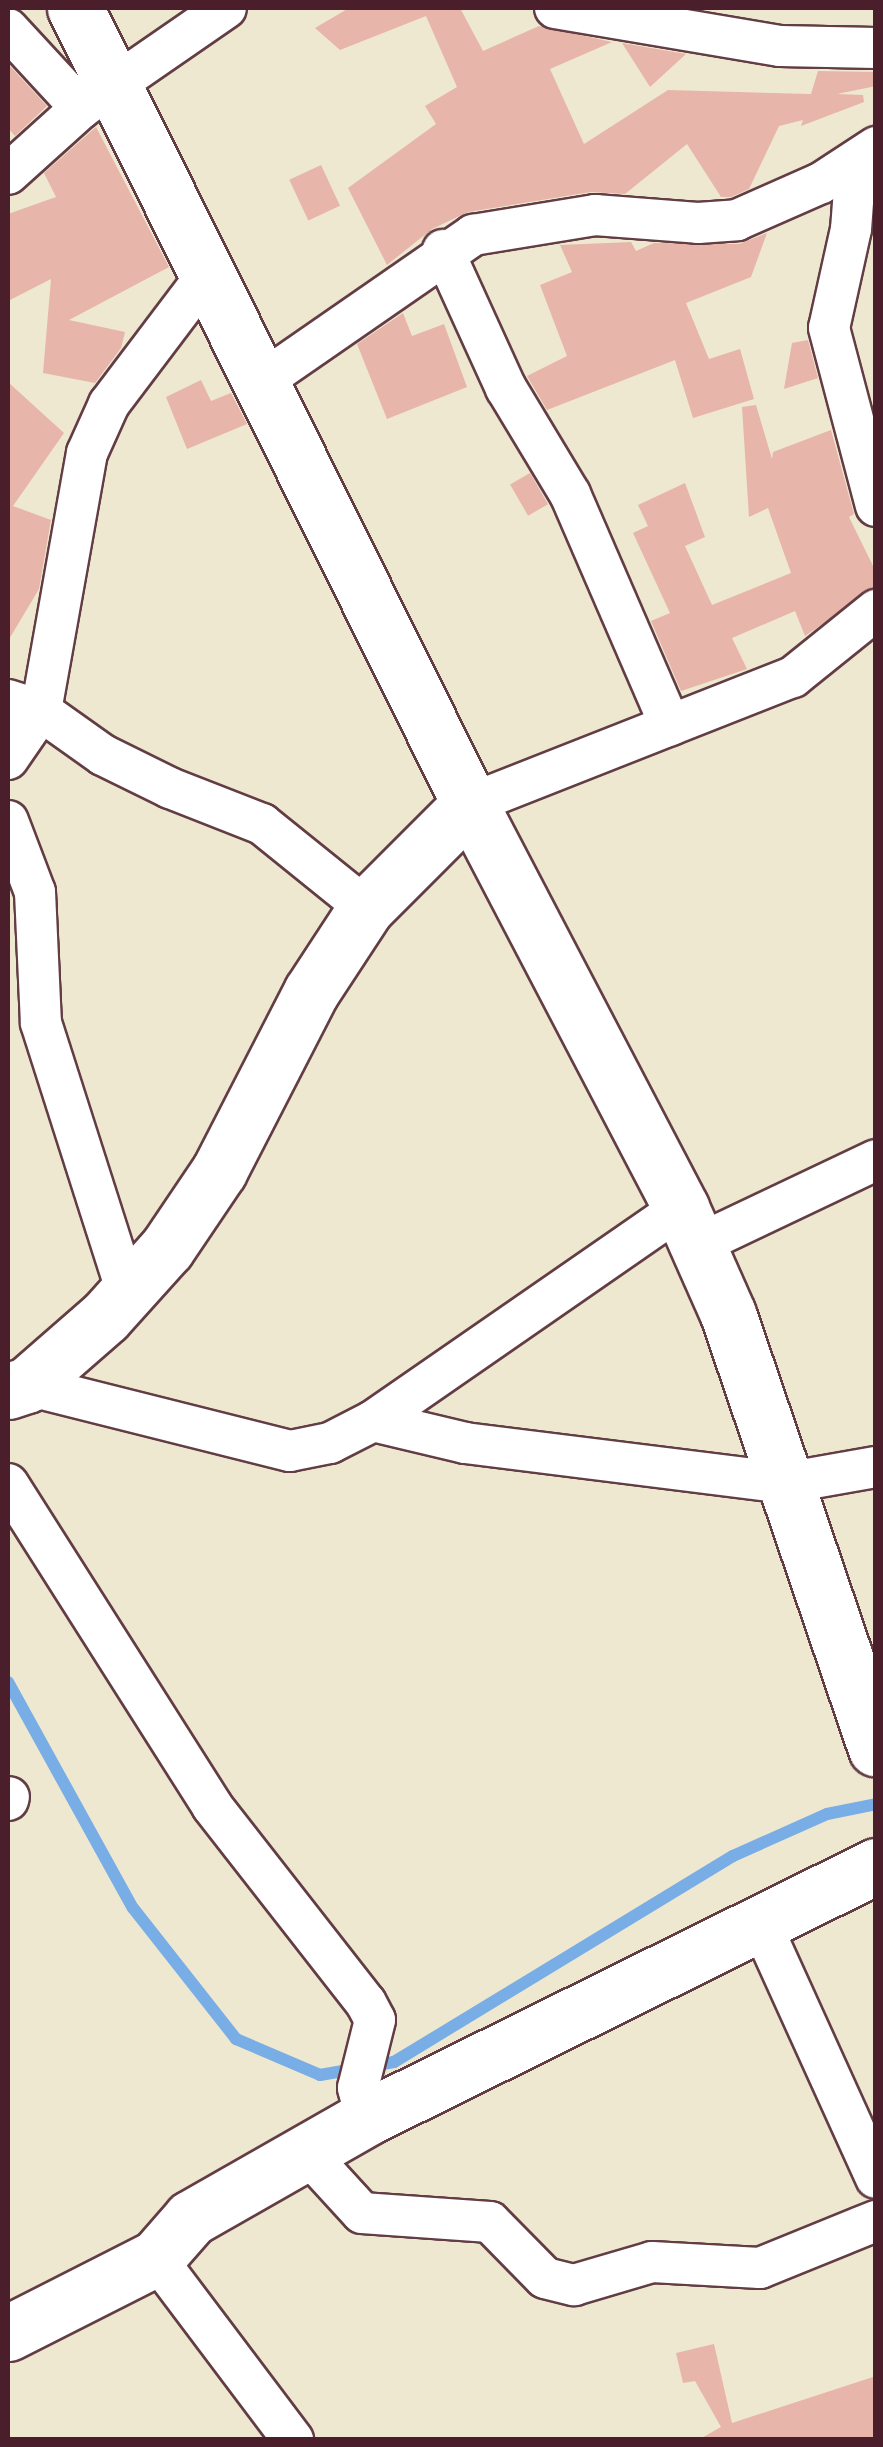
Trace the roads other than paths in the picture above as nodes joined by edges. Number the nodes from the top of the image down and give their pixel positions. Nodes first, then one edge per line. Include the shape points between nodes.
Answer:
1 (75, 8) edge
2 (226, 8) edge
3 (556, 8) edge
4 (8, 29) edge
5 (876, 48) edge
6 (98, 98) junction
7 (866, 155) edge
8 (8, 174) edge
9 (443, 250) junction
10 (205, 277) junction
11 (258, 384) junction
12 (876, 506) edge
13 (876, 610) edge
14 (24, 705) edge
15 (670, 726) junction
16 (8, 759) edge
17 (470, 804) junction
18 (8, 821) edge
19 (366, 908) junction
20 (876, 1160) edge
21 (689, 1227) junction
22 (126, 1293) junction
23 (17, 1388) edge
24 (373, 1421) junction
25 (876, 1467) edge
26 (785, 1483) junction
27 (8, 1484) edge
28 (876, 1748) edge
29 (876, 1866) edge
30 (758, 1920) junction
31 (362, 2103) junction
32 (307, 2153) junction
33 (876, 2178) edge
34 (876, 2221) edge
35 (156, 2258) junction
36 (8, 2333) edge
37 (294, 2440) edge

1 - 6 street
2 - 6 street
3 - 5 street via 780,46
4 - 6 street
6 - 8 street
6 - 10 street
7 - 9 street via 737,220 595,214 472,235
7 - 12 street via 829,328
9 - 11 street
9 - 15 street via 506,388 570,494
10 - 11 street
10 - 14 street via 109,404 86,453
11 - 17 street
13 - 15 street via 793,678
14 - 16 street
14 - 19 street via 103,755 262,824
15 - 17 street
17 - 19 street
17 - 21 street
18 - 22 street via 36,892 41,1023
19 - 22 street via 311,992 219,1171
20 - 21 street
21 - 24 street
21 - 26 street
22 - 23 street
23 - 24 street via 290,1451 330,1443
24 - 26 street via 465,1442
25 - 26 street
26 - 28 street
27 - 31 street via 212,1806 375,2020
29 - 30 street
30 - 31 street
30 - 33 street
31 - 32 street
32 - 34 street via 362,2213 490,2222 545,2278 574,2285 652,2262 760,2268
32 - 35 street via 191,2218
35 - 36 street
35 - 37 street

